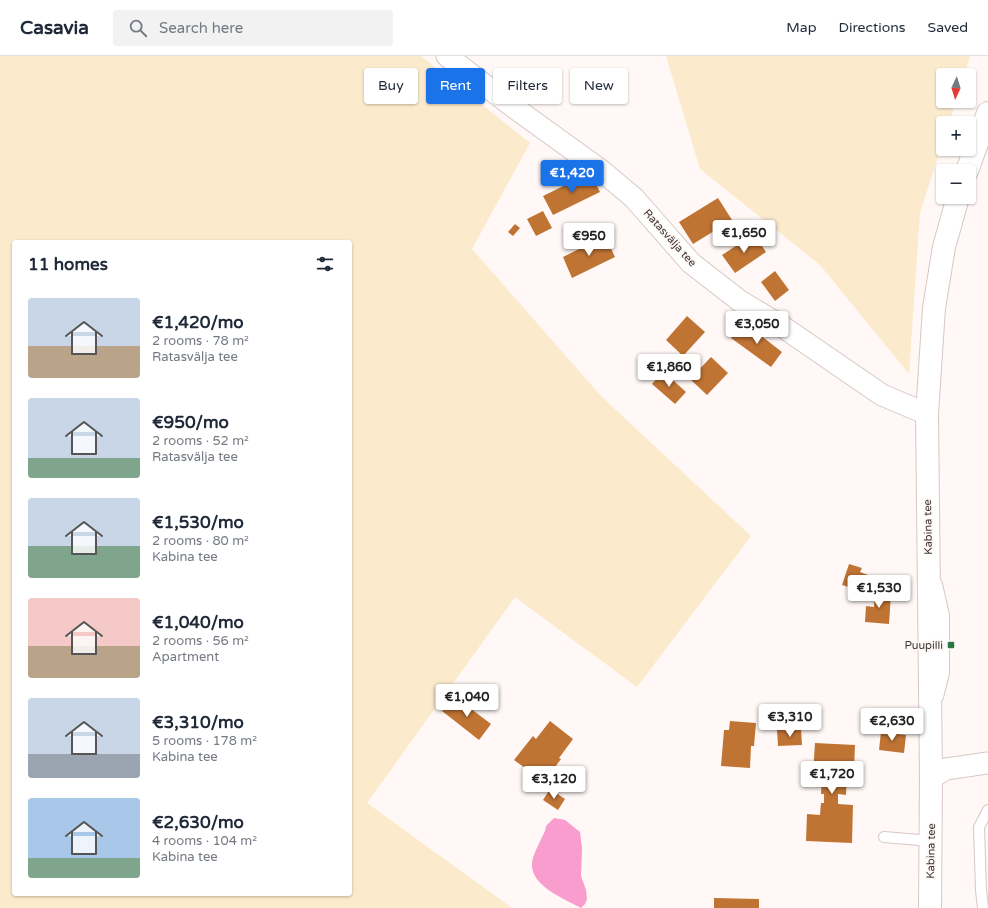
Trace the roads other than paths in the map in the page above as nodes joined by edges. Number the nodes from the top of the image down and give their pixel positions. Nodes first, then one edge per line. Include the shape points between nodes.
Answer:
1 (448, 56) edge
2 (988, 113) edge
3 (970, 164) edge
4 (956, 204) edge
5 (927, 414) junction
6 (988, 763) edge
7 (931, 778) junction
8 (988, 810) edge
9 (884, 837) dead end
10 (931, 841) junction
11 (984, 890) edge
12 (930, 908) edge
13 (983, 908) edge

1 - 5 street, Ratasvälja tee via 602,171 634,198 691,263 740,301 882,394
2 - 3 street
4 - 5 street, Kabina tee via 944,247 934,308
5 - 7 street, Kabina tee
6 - 7 street via 946,769
7 - 10 street, Kabina tee
8 - 11 lane via 979,827
9 - 10 lane
10 - 12 street, Kabina tee
11 - 13 lane

